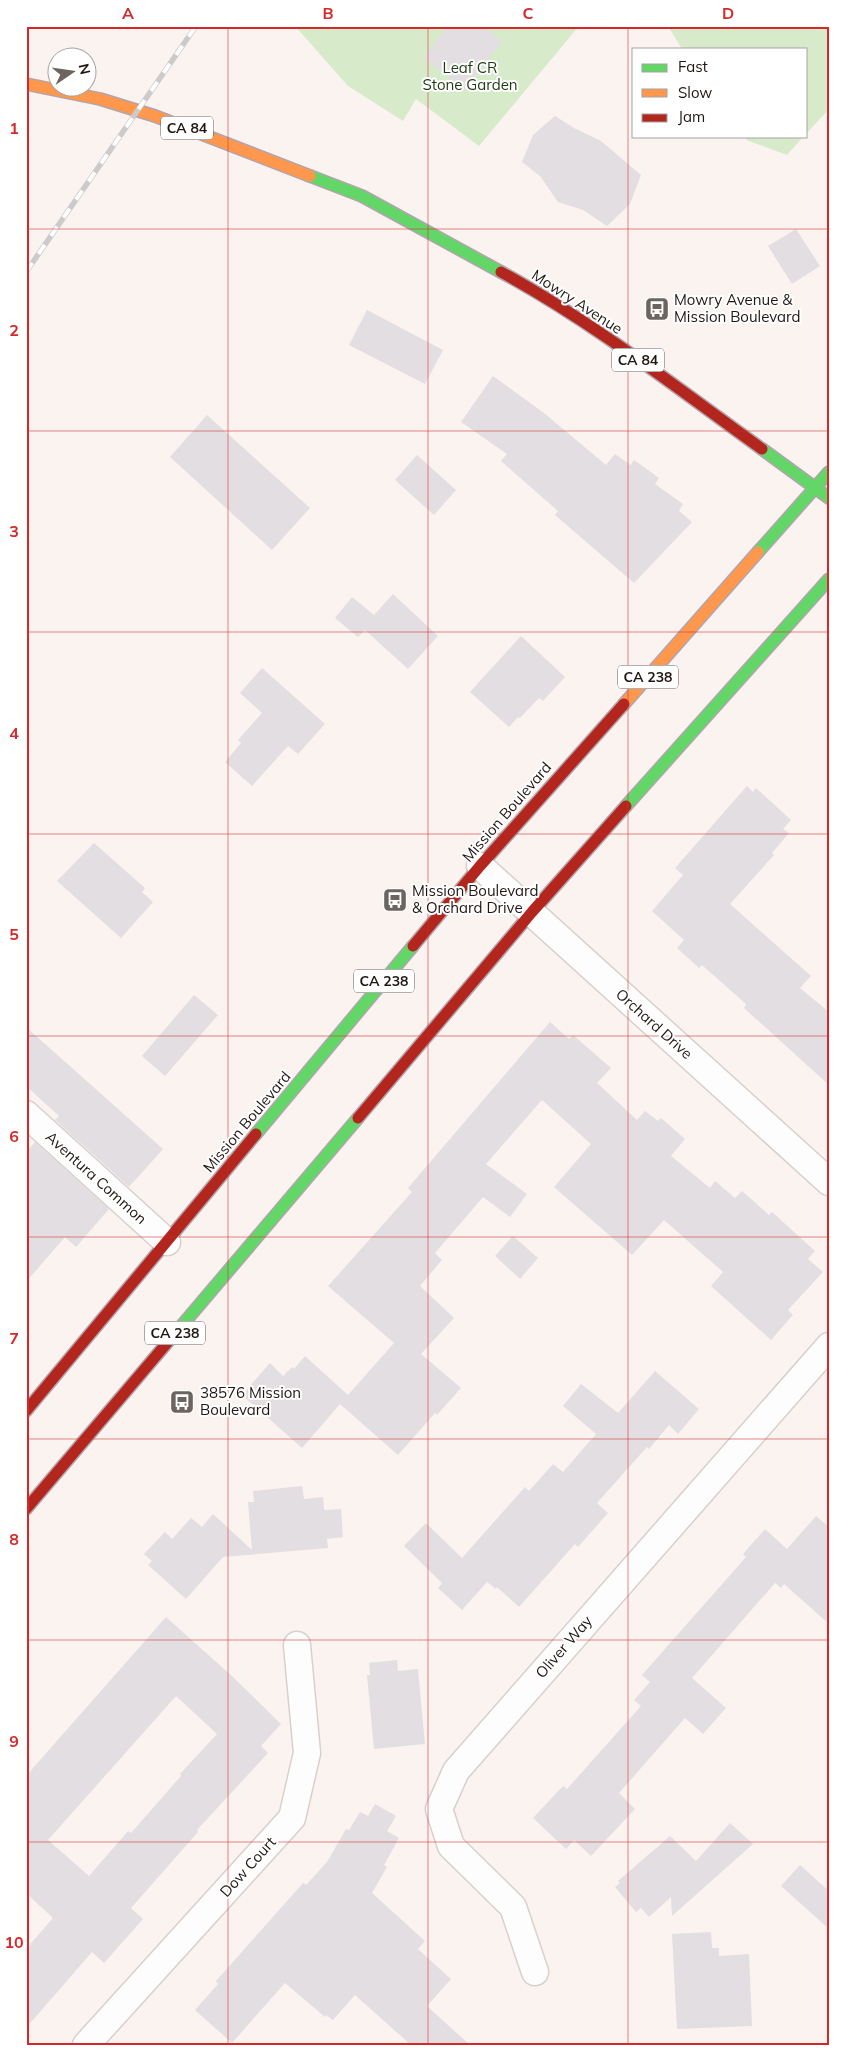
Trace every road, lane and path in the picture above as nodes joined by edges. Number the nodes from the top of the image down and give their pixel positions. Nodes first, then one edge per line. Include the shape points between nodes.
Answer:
1 (26, 84) edge
2 (232, 133) dead end
3 (343, 188) junction
4 (829, 472) edge
5 (815, 487) junction
6 (829, 498) edge
7 (829, 579) edge
8 (480, 866) junction
9 (532, 912) junction
10 (26, 1114) edge
11 (829, 1182) edge
12 (166, 1242) junction
13 (829, 1346) edge
14 (26, 1411) edge
15 (26, 1509) edge
16 (297, 1645) dead end
17 (535, 1972) dead end
18 (86, 2045) edge

1 - 3 main road, Mowry Avenue / CA 84 via 100,99 155,116
2 - 3 main road, Mowry Avenue / CA 84
3 - 5 main road, Mowry Avenue / CA 84 via 531,288 630,354
4 - 5 main road, Mission Boulevard
5 - 6 main road, Mowry Avenue / CA 84
5 - 8 main road, Mission Boulevard / CA 238
7 - 9 main road, CA 238
8 - 9 street, Orchard Drive
8 - 12 main road, Mission Boulevard / CA 238
9 - 11 street, Orchard Drive
9 - 15 main road, CA 238
10 - 12 street, Aventura Common
12 - 14 main road, Mission Boulevard / CA 238
13 - 17 street, Oliver Way via 456,1770 439,1809 452,1846 513,1907
16 - 18 street, Dow Court via 307,1753 292,1818

